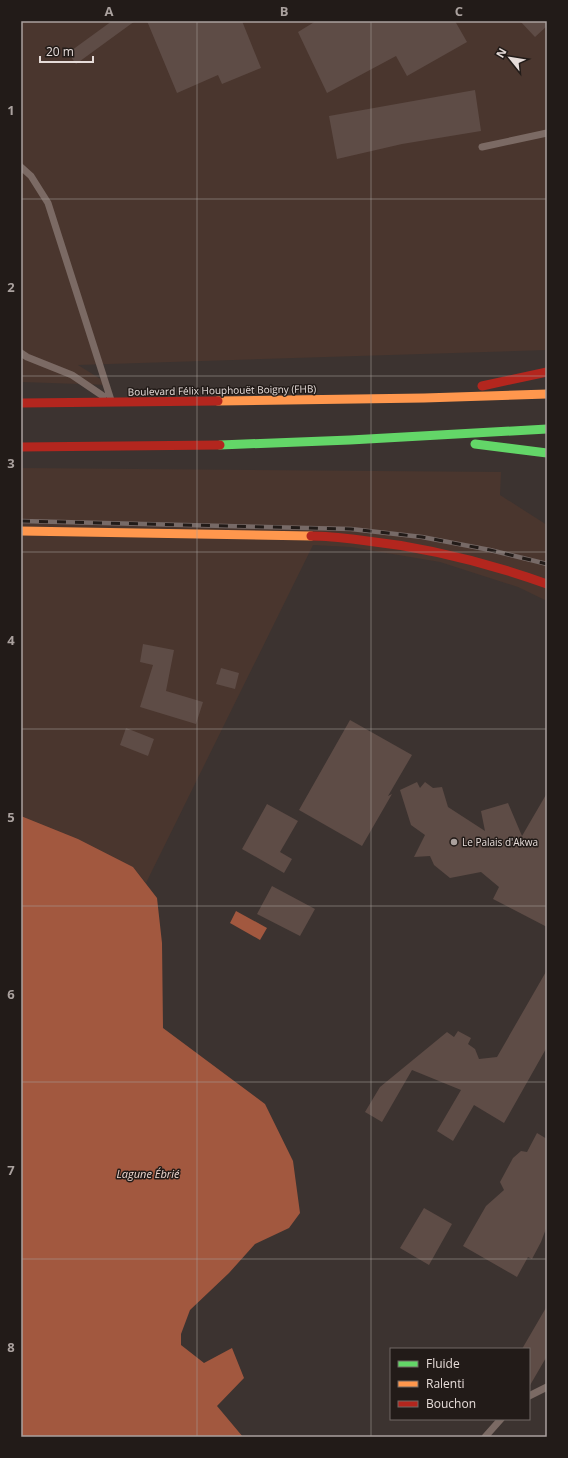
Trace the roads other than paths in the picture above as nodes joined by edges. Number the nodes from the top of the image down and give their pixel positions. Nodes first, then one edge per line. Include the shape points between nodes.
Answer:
1 (547, 133) edge
2 (482, 147) dead end
3 (21, 167) edge
4 (21, 352) edge
5 (547, 372) edge
6 (547, 394) edge
7 (424, 398) junction
8 (112, 402) junction
9 (21, 403) edge
10 (547, 429) edge
11 (422, 438) junction
12 (21, 447) edge
13 (547, 453) edge
14 (21, 531) edge
15 (547, 584) edge
16 (547, 1387) edge
17 (530, 1396) edge
18 (500, 1420) edge
19 (485, 1437) edge

1 - 2 lane
3 - 8 lane via 31,176 48,203
4 - 8 lane via 72,376
5 - 7 main road
6 - 7 main road
7 - 8 main road, Boulevard Félix Houphouët Boigny (FHB)
8 - 9 main road, Boulevard Félix Houphouët Boigny (FHB)
10 - 11 main road
11 - 12 main road via 118,448
11 - 13 main road
14 - 15 main road via 351,539 438,552 522,574
16 - 17 lane
18 - 19 lane

